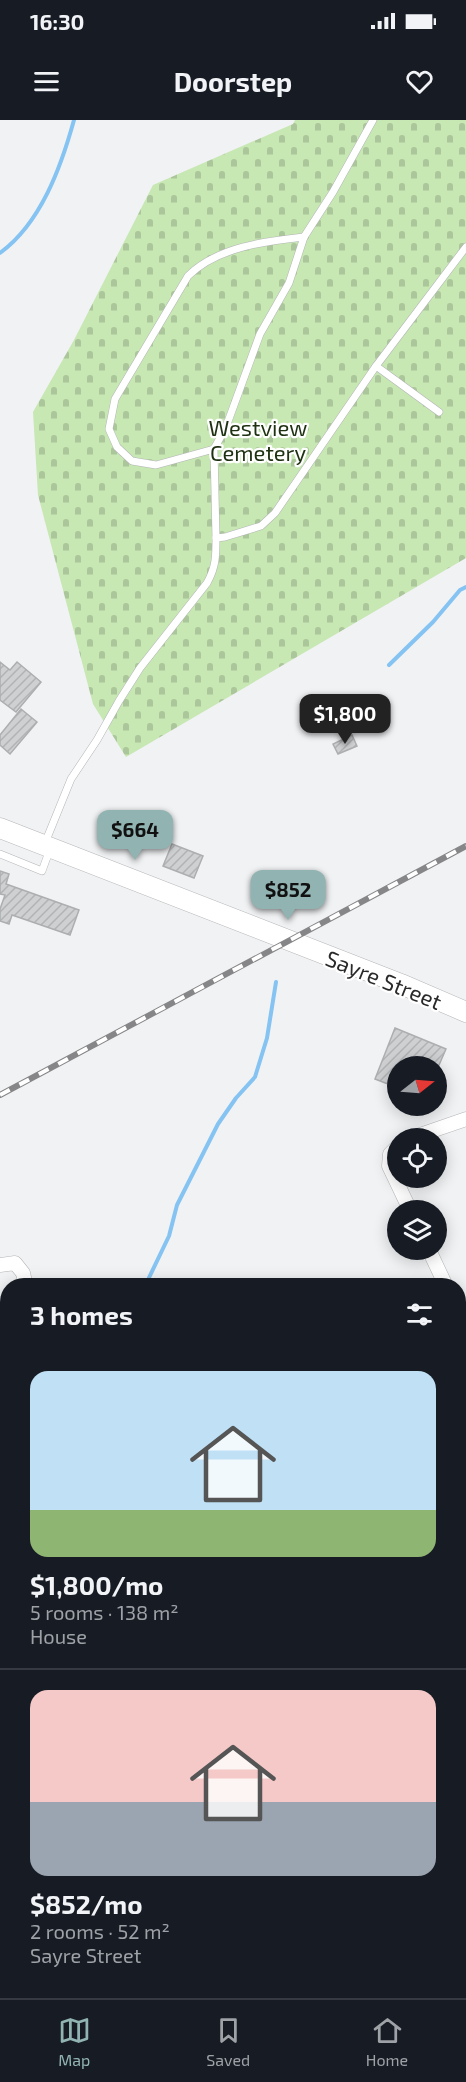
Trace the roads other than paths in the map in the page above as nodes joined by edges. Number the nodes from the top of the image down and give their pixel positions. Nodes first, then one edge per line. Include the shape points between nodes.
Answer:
1 (373, 120) edge
2 (304, 237) junction
3 (466, 247) edge
4 (376, 366) junction
5 (440, 412) dead end
6 (214, 449) junction
7 (216, 538) junction
8 (1, 830) edge
9 (47, 847) junction
10 (0, 854) edge
11 (466, 1012) edge
12 (466, 1119) edge
13 (440, 1128) edge
14 (434, 1260) edge
15 (0, 1265) edge
16 (24, 1278) edge
17 (442, 1278) edge

1 - 2 lane
2 - 6 lane via 289,282 260,334
2 - 6 lane via 271,240 200,264 188,276 115,399 109,429 117,447 132,461 156,465
3 - 4 lane
4 - 5 lane
4 - 7 lane via 275,513 261,526
6 - 7 lane
7 - 9 lane via 216,561 207,583 140,668 71,779
8 - 9 main road, Sayre Street
9 - 10 lane via 42,871
9 - 11 main road, Sayre Street
12 - 13 street
14 - 17 street
15 - 16 street via 15,1263

